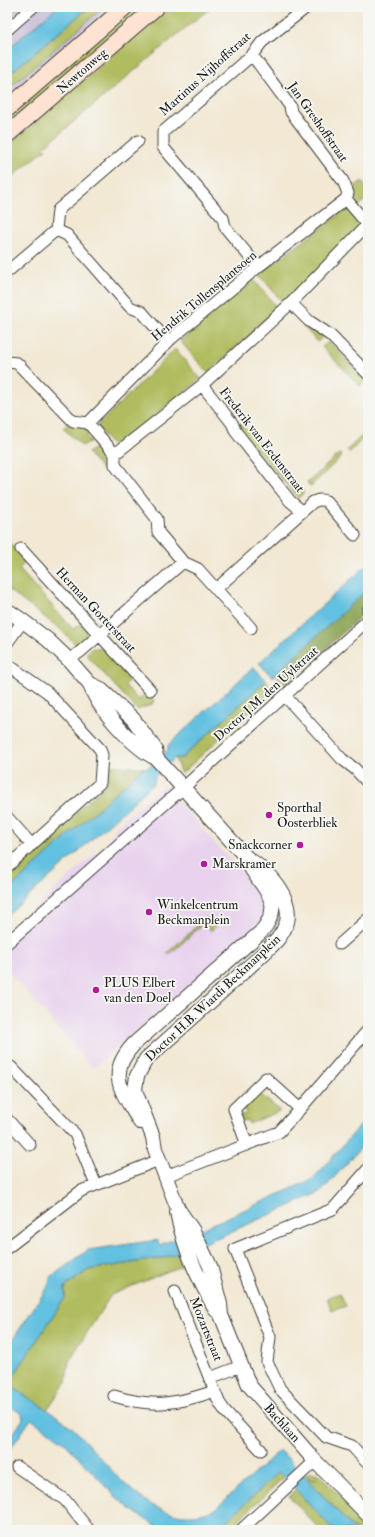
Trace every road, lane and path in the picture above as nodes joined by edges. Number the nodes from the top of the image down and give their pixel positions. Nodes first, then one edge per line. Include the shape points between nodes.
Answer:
1 (33, 7) edge
2 (125, 7) edge
3 (156, 7) edge
4 (306, 7) edge
5 (7, 30) edge
6 (252, 54) junction
7 (7, 108) edge
8 (7, 136) edge
9 (138, 141) dead end
10 (346, 199) junction
11 (368, 225) edge
12 (56, 230) junction
13 (258, 267) junction
14 (7, 272) edge
15 (291, 303) junction
16 (168, 342) junction
17 (7, 362) edge
18 (368, 374) edge
19 (202, 385) junction
20 (88, 423) junction
21 (115, 454) junction
22 (302, 511) junction
23 (355, 535) dead end
24 (21, 550) dead end
25 (183, 562) junction
26 (216, 589) junction
27 (7, 610) edge
28 (23, 620) junction
29 (368, 620) edge
30 (251, 628) dead end
31 (100, 634) junction
32 (7, 643) edge
33 (69, 660) junction
34 (7, 664) edge
35 (150, 690) dead end
36 (285, 696) junction
37 (368, 783) edge
38 (183, 788) junction
39 (7, 817) edge
40 (32, 845) junction
41 (248, 858) junction
42 (7, 866) edge
43 (368, 919) edge
44 (7, 942) edge
45 (340, 944) dead end
46 (368, 1030) edge
47 (11, 1067) dead end
48 (300, 1109) junction
49 (7, 1119) edge
50 (30, 1145) dead end
51 (247, 1145) junction
52 (157, 1154) junction
53 (368, 1170) edge
54 (166, 1176) junction
55 (96, 1185) junction
56 (187, 1233) junction
57 (7, 1248) edge
58 (175, 1291) dead end
59 (221, 1315) junction
60 (241, 1366) junction
61 (210, 1378) junction
62 (215, 1391) junction
63 (114, 1396) dead end
64 (261, 1450) dead end
65 (315, 1461) junction
66 (368, 1464) edge
67 (17, 1467) dead end
68 (368, 1515) edge
69 (88, 1530) edge
70 (241, 1530) edge

1 - 5 street
2 - 7 main road, Newtonweg
3 - 8 main road, Newtonweg
4 - 6 street, Martinus Nijhoffstraat via 262,42
6 - 10 street, Jan Greshoffstraat via 290,106 291,112 343,181 348,193
6 - 13 street, Martinus Nijhoffstraat via 163,132 163,147 223,218 225,227
9 - 12 street via 58,210
10 - 11 street, Jan Greshoffstraat
10 - 13 street, Hendrik Tollensplantsoen
11 - 15 street
12 - 14 street
12 - 16 street via 67,234 130,307 142,312
13 - 16 street, Hendrik Tollensplantsoen
15 - 18 street via 330,335
15 - 19 street
16 - 20 street, Hendrik Tollensplantsoen
17 - 20 street via 17,363 73,421
19 - 21 street
19 - 22 street, Frederik van Eedenstraat via 290,501
20 - 21 street
21 - 25 street via 114,465 157,519 158,532
22 - 23 street, Frederik van Eedenstraat via 316,500 326,501
22 - 26 street, Frederik van Eedenstraat
24 - 31 street, Herman Gorterstraat
25 - 26 street via 198,569
25 - 31 street
26 - 30 street
27 - 28 street, Doctor H.B. Wiardi Beckmanplein
28 - 32 street
28 - 33 street, Doctor H.B. Wiardi Beckmanplein
29 - 36 street, Doctor J.M. den Uylstraat
31 - 33 street
31 - 35 street, Herman Gorterstraat
33 - 38 street, Doctor H.B. Wiardi Beckmanplein via 90,684 93,693 120,730 156,758
34 - 40 street via 47,692 100,749 102,755 100,783
36 - 37 street via 342,759
36 - 38 street, Doctor J.M. den Uylstraat
38 - 41 street, Doctor H.B. Wiardi Beckmanplein
38 - 44 street, Doctor J.M. den Uylstraat
39 - 40 street
40 - 42 street
41 - 52 street, Doctor H.B. Wiardi Beckmanplein via 274,880 287,909 287,923 277,940 142,1064 135,1089
41 - 52 street, Doctor H.B. Wiardi Beckmanplein via 254,872 272,898 272,914 268,924 134,1044 119,1066 118,1075 123,1093
43 - 45 street
46 - 48 street
47 - 55 street via 75,1134
48 - 51 street via 279,1132
48 - 51 street via 266,1078 234,1109
49 - 50 street
51 - 54 street
52 - 54 street, Bachlaan
52 - 55 street
53 - 66 street via 332,1209 235,1250 270,1337 267,1362 280,1389 326,1437 352,1446
54 - 56 street, Bachlaan via 178,1209 182,1213
55 - 57 street via 80,1191
56 - 59 street, Bachlaan via 188,1253 204,1288
56 - 59 street, Bachlaan via 200,1246 210,1266
58 - 61 street, Mozartstraat
59 - 60 street, Bachlaan
60 - 61 street, Mozartstraat
60 - 65 street, Bachlaan via 249,1385
61 - 62 street, Mozartstraat
62 - 63 street via 185,1401 157,1404
62 - 64 street, Mozartstraat via 225,1411
65 - 68 street, Bachlaan
65 - 70 street
67 - 69 street via 65,1500

